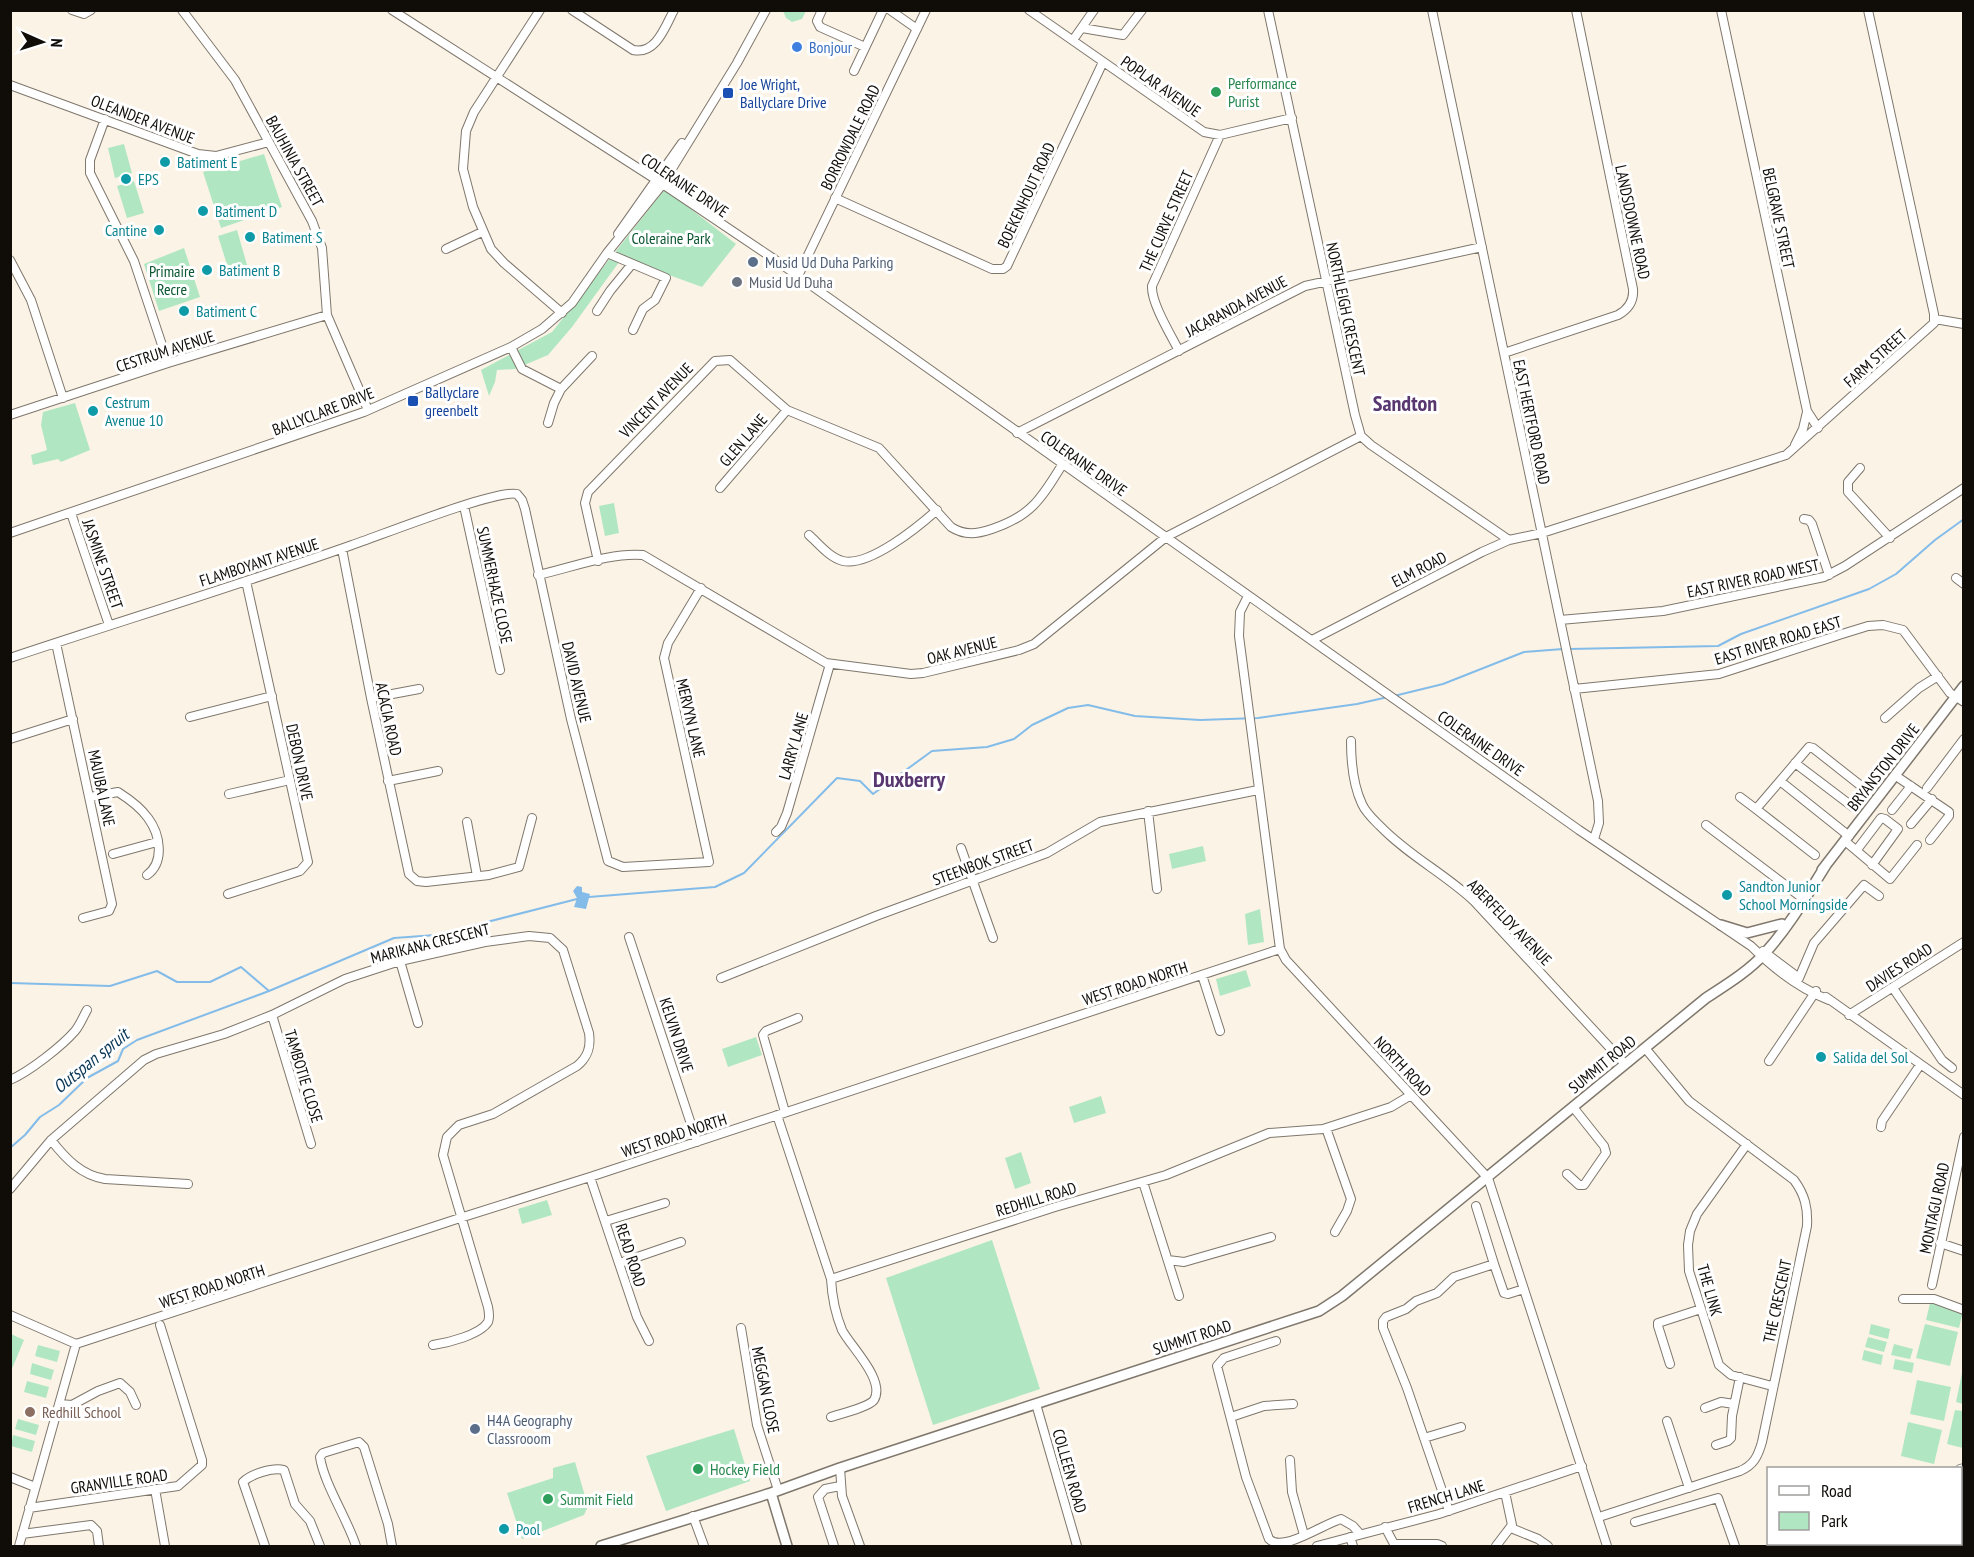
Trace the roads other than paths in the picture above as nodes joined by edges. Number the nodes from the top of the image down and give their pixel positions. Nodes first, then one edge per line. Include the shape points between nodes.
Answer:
1 (72, 10) edge
2 (91, 10) edge
3 (182, 10) edge
4 (392, 10) edge
5 (540, 10) edge
6 (572, 10) edge
7 (674, 10) edge
8 (766, 10) edge
9 (822, 10) edge
10 (883, 10) edge
11 (890, 10) edge
12 (926, 10) edge
13 (1094, 10) edge
14 (1142, 10) edge
15 (1268, 10) edge
16 (1432, 10) edge
17 (1576, 10) edge
18 (1722, 10) edge
19 (1868, 10) edge
20 (1030, 11) edge
21 (1082, 28) junction
22 (917, 29) junction
23 (1073, 40) junction
24 (865, 47) junction
25 (1103, 62) junction
26 (854, 71) dead end
27 (496, 78) junction
28 (10, 85) edge
29 (705, 113) junction
30 (1292, 118) junction
31 (105, 119) junction
32 (1220, 135) junction
33 (269, 142) junction
34 (655, 179) junction
35 (662, 185) junction
36 (835, 198) junction
37 (482, 232) junction
38 (1482, 247) junction
39 (446, 249) dead end
40 (607, 254) junction
41 (10, 260) edge
42 (632, 264) junction
43 (798, 276) junction
44 (1326, 280) junction
45 (597, 311) dead end
46 (562, 313) junction
47 (327, 315) junction
48 (1935, 319) junction
49 (1964, 324) edge
50 (633, 330) dead end
51 (511, 347) junction
52 (1179, 351) junction
53 (1504, 353) junction
54 (592, 356) dead end
55 (168, 363) junction
56 (561, 389) junction
57 (63, 398) junction
58 (368, 410) junction
59 (787, 410) junction
60 (1807, 411) junction
61 (10, 415) edge
62 (548, 423) dead end
63 (1818, 428) junction
64 (1017, 434) junction
65 (1361, 436) junction
66 (1791, 452) junction
67 (1062, 465) junction
68 (1860, 468) dead end
69 (720, 488) dead end
70 (1964, 488) edge
71 (517, 494) joint
72 (464, 506) junction
73 (937, 510) junction
74 (71, 513) junction
75 (1804, 519) dead end
76 (10, 533) edge
77 (1542, 533) junction
78 (809, 535) dead end
79 (1166, 537) junction
80 (1890, 538) junction
81 (1509, 540) junction
82 (342, 549) junction
83 (598, 561) junction
84 (538, 575) junction
85 (1829, 575) junction
86 (1956, 578) dead end
87 (246, 581) junction
88 (1964, 584) edge
89 (701, 588) junction
90 (1248, 596) junction
91 (1560, 620) junction
92 (110, 625) junction
93 (1312, 640) junction
94 (56, 643) junction
95 (10, 658) edge
96 (830, 664) junction
97 (500, 670) dead end
98 (1938, 676) junction
99 (1964, 687) edge
100 (419, 689) dead end
101 (1574, 689) junction
102 (272, 696) junction
103 (371, 698) junction
104 (1960, 700) edge
105 (190, 717) dead end
106 (1885, 718) dead end
107 (73, 719) junction
108 (10, 739) edge
109 (1964, 739) edge
110 (1351, 741) dead end
111 (1795, 763) junction
112 (438, 771) dead end
113 (1896, 776) junction
114 (290, 780) junction
115 (388, 781) junction
116 (1780, 781) junction
117 (1911, 786) junction
118 (1927, 788) dead end
119 (1865, 789) dead end
120 (1258, 790) junction
121 (229, 794) dead end
122 (90, 797) junction
123 (1740, 797) dead end
124 (1932, 799) junction
125 (1853, 807) dead end
126 (1756, 809) junction
127 (1892, 810) dead end
128 (1148, 812) junction
129 (532, 818) dead end
130 (467, 822) dead end
131 (1911, 824) dead end
132 (1706, 825) dead end
133 (776, 832) dead end
134 (1847, 838) junction
135 (1594, 839) junction
136 (1930, 840) dead end
137 (157, 842) junction
138 (1917, 844) dead end
139 (1859, 847) dead end
140 (961, 848) dead end
141 (113, 854) dead end
142 (1815, 855) dead end
143 (709, 862) joint
144 (1826, 865) junction
145 (1872, 865) junction
146 (147, 875) dead end
147 (477, 876) junction
148 (972, 880) junction
149 (1157, 890) dead end
150 (228, 894) dead end
151 (1879, 896) dead end
152 (1801, 897) junction
153 (82, 918) dead end
154 (1782, 924) junction
155 (1721, 925) junction
156 (629, 937) dead end
157 (993, 938) dead end
158 (1964, 942) edge
159 (1280, 949) junction
160 (1760, 952) junction
161 (400, 961) junction
162 (1202, 975) junction
163 (721, 978) dead end
164 (1802, 982) junction
165 (1893, 988) junction
166 (1815, 992) junction
167 (87, 1010) dead end
168 (272, 1015) junction
169 (1850, 1015) junction
170 (798, 1017) dead end
171 (418, 1023) dead end
172 (1220, 1031) dead end
173 (1645, 1048) junction
174 (1769, 1061) dead end
175 (1625, 1064) junction
176 (1920, 1065) junction
177 (1952, 1068) dead end
178 (10, 1080) edge
179 (1411, 1095) junction
180 (1964, 1095) edge
181 (1573, 1107) junction
182 (785, 1112) junction
183 (777, 1115) junction
184 (1881, 1127) dead end
185 (1326, 1128) junction
186 (1964, 1137) edge
187 (51, 1140) junction
188 (697, 1142) junction
189 (311, 1144) dead end
190 (1747, 1144) junction
191 (1567, 1174) dead end
192 (590, 1177) junction
193 (1488, 1178) junction
194 (1143, 1182) junction
195 (188, 1184) dead end
196 (10, 1189) edge
197 (665, 1203) dead end
198 (1476, 1206) dead end
199 (460, 1218) junction
200 (606, 1221) junction
201 (1335, 1232) dead end
202 (1271, 1238) dead end
203 (681, 1242) dead end
204 (1940, 1243) junction
205 (1964, 1251) edge
206 (1168, 1260) junction
207 (620, 1263) junction
208 (1494, 1264) junction
209 (831, 1279) junction
210 (1932, 1285) dead end
211 (1524, 1289) junction
212 (1179, 1296) dead end
213 (1903, 1299) dead end
214 (1701, 1309) junction
215 (1964, 1310) edge
216 (10, 1315) edge
217 (160, 1325) dead end
218 (741, 1328) dead end
219 (649, 1341) dead end
220 (1276, 1341) dead end
221 (76, 1344) junction
222 (433, 1345) dead end
223 (1670, 1364) dead end
224 (1740, 1377) junction
225 (1772, 1386) junction
226 (59, 1404) junction
227 (1036, 1404) junction
228 (1293, 1404) dead end
229 (1734, 1404) junction
230 (136, 1405) dead end
231 (1705, 1407) dead end
232 (831, 1417) dead end
233 (1231, 1417) junction
234 (1667, 1421) dead end
235 (1461, 1427) dead end
236 (1424, 1438) junction
237 (1716, 1445) dead end
238 (1290, 1460) dead end
239 (1582, 1466) junction
240 (840, 1468) junction
241 (10, 1477) edge
242 (840, 1486) junction
243 (35, 1487) junction
244 (1689, 1488) junction
245 (155, 1489) junction
246 (774, 1491) junction
247 (1505, 1492) junction
248 (29, 1508) junction
249 (1449, 1511) junction
250 (693, 1516) junction
251 (1599, 1517) junction
252 (1635, 1522) dead end
253 (1385, 1527) junction
254 (1511, 1528) junction
255 (22, 1534) junction
256 (1360, 1534) junction
257 (1304, 1535) junction
258 (1350, 1537) junction
259 (19, 1546) edge
260 (99, 1546) edge
261 (165, 1546) edge
262 (265, 1546) edge
263 (320, 1546) edge
264 (356, 1546) edge
265 (392, 1546) edge
266 (601, 1546) edge
267 (704, 1546) edge
268 (787, 1546) edge
269 (834, 1546) edge
270 (860, 1546) edge
271 (1077, 1546) edge
272 (1317, 1546) edge
273 (1353, 1546) edge
274 (1442, 1546) edge
275 (1496, 1546) edge
276 (1548, 1546) edge
277 (1607, 1546) edge
278 (1735, 1546) edge

1 - 2 street via 84,14
3 - 33 street, BAUHINIA STREET via 235,80
4 - 27 street, COLERAINE DRIVE
5 - 27 street
6 - 7 street via 640,52 648,50 658,39
8 - 29 street, BALLYCLARE DRIVE
9 - 24 street via 817,21 820,27
10 - 24 street
11 - 22 street
12 - 22 street, BORROWDALE ROAD
13 - 21 street
14 - 21 street via 1123,35
15 - 30 street, NORTHLEIGH CRESCENT
16 - 38 street, EAST HERTFORD ROAD
17 - 53 street, LANDSDOWNE ROAD via 1634,294 1628,307 1618,315
18 - 60 street, BELGRAVE STREET
19 - 48 street
20 - 23 street, POPLAR AVENUE
21 - 23 street
22 - 36 street, BORROWDALE ROAD
23 - 25 street, POPLAR AVENUE
24 - 26 street
25 - 32 street, POPLAR AVENUE via 1187,122 1204,132
25 - 36 street, BOEKENHOUT ROAD via 1003,269 992,269
27 - 34 street, COLERAINE DRIVE
27 - 37 street via 474,112 463,151 466,187
28 - 31 street, OLEANDER AVENUE
29 - 34 street, BALLYCLARE DRIVE
29 - 35 street, BALLYCLARE DRIVE
30 - 32 street
30 - 44 street, NORTHLEIGH CRESCENT
31 - 33 street, OLEANDER AVENUE via 207,156
31 - 55 street via 90,160 90,173 134,261
32 - 52 street, THE CURVE STREET via 1152,290
33 - 47 street, BAUHINIA STREET via 312,221 322,248
34 - 35 street, COLERAINE DRIVE
34 - 40 street, BALLYCLARE DRIVE
35 - 40 street, BALLYCLARE DRIVE
35 - 43 street, COLERAINE DRIVE
36 - 43 street, BORROWDALE ROAD
37 - 39 street
37 - 46 street via 504,263
38 - 44 street, JACARANDA AVENUE
38 - 53 street, EAST HERTFORD ROAD
40 - 42 street
40 - 46 street, BALLYCLARE DRIVE
41 - 57 street via 31,300
42 - 45 street
42 - 50 street via 666,278
43 - 64 street, COLERAINE DRIVE
44 - 52 street, JACARANDA AVENUE via 1294,290
44 - 65 street, NORTHLEIGH CRESCENT
46 - 51 street, BALLYCLARE DRIVE
47 - 55 street, CESTRUM AVENUE
47 - 58 street, BAUHINIA STREET
48 - 49 street
48 - 63 street, FARM STREET
51 - 56 street via 522,369
51 - 58 street, BALLYCLARE DRIVE
52 - 64 street, JACARANDA AVENUE
53 - 77 street, EAST HERTFORD ROAD
54 - 56 street
55 - 57 street, CESTRUM AVENUE
56 - 62 street
57 - 61 street, CESTRUM AVENUE
58 - 74 street, BALLYCLARE DRIVE
59 - 69 street, GLEN LANE
59 - 73 street, VINCENT AVENUE via 879,448
59 - 83 street, VINCENT AVENUE via 730,360 711,363 588,492 585,503
60 - 63 street, BELGRAVE STREET
60 - 66 street
63 - 66 street, FARM STREET
64 - 67 street, COLERAINE DRIVE
65 - 79 street, OAK AVENUE
65 - 81 street
66 - 77 street, FARM STREET
67 - 73 street, VINCENT AVENUE via 1031,508 1008,523 980,532 960,533
67 - 79 street, COLERAINE DRIVE
68 - 80 street via 1848,482 1848,492
70 - 80 street, EAST RIVER ROAD WEST
71 - 72 street, FLAMBOYANT AVENUE
71 - 84 street, DAVID AVENUE via 525,509
72 - 82 street, FLAMBOYANT AVENUE
72 - 97 street, SUMMERHAZE CLOSE
73 - 78 street via 907,534 862,560 845,562 835,558
74 - 76 street, BALLYCLARE DRIVE
74 - 92 street, JASMINE STREET
75 - 85 street via 1812,524
77 - 81 street, ELM ROAD
77 - 91 street, EAST HERTFORD ROAD
79 - 90 street, COLERAINE DRIVE
79 - 96 street, OAK AVENUE via 1028,647 919,674
80 - 85 street, EAST RIVER ROAD WEST
81 - 93 street, ELM ROAD
82 - 87 street, FLAMBOYANT AVENUE
82 - 103 street, ACACIA ROAD
83 - 84 street, OAK AVENUE
83 - 89 street, OAK AVENUE via 643,555
84 - 143 street, DAVID AVENUE via 607,859 623,867
85 - 91 street, EAST RIVER ROAD WEST via 1663,611
86 - 88 street
87 - 92 street, FLAMBOYANT AVENUE
87 - 102 street, DEBON DRIVE
89 - 96 street, OAK AVENUE
89 - 143 street, MERVYN LANE via 668,643 664,658
90 - 93 street, COLERAINE DRIVE
90 - 120 street, NORTH ROAD via 1240,612 1238,629
91 - 101 street, EAST HERTFORD ROAD
92 - 94 street, FLAMBOYANT AVENUE
93 - 135 street, COLERAINE DRIVE
94 - 95 street, FLAMBOYANT AVENUE
94 - 107 street, MAJUBA LANE
96 - 133 street, LARRY LANE via 787,813
98 - 101 street, EAST RIVER ROAD EAST via 1903,630 1883,625 1868,626 1719,674
98 - 104 street, EAST RIVER ROAD EAST
98 - 106 street
99 - 104 main road, BRYANSTON DRIVE
100 - 103 street
101 - 135 street, EAST HERTFORD ROAD via 1599,809
102 - 105 street
102 - 114 street, DEBON DRIVE
103 - 115 street, ACACIA ROAD
104 - 113 main road, BRYANSTON DRIVE
107 - 108 street
107 - 122 street, MAJUBA LANE
109 - 118 street
110 - 175 street, ABERFELDY AVENUE via 1355,782 1370,816 1413,856 1464,891
111 - 116 street
111 - 119 street via 1807,748 1813,748
111 - 125 street
112 - 115 street
113 - 117 street
113 - 134 main road, BRYANSTON DRIVE
114 - 121 street
114 - 150 street, DEBON DRIVE via 308,859 306,866
115 - 147 street, ACACIA ROAD via 409,874 426,882
116 - 126 street
116 - 134 street
117 - 124 street
117 - 127 street
120 - 128 street, STEENBOK STREET
120 - 159 street, NORTH ROAD
122 - 137 street via 122,794 148,818
122 - 153 street, MAJUBA LANE via 112,904 109,910
123 - 126 street
124 - 131 street
124 - 136 street via 1950,814
126 - 142 street
128 - 148 street, STEENBOK STREET via 1100,822 1047,853
128 - 149 street
129 - 147 street via 519,867
130 - 147 street
132 - 152 street
134 - 144 main road, BRYANSTON DRIVE
134 - 145 street
135 - 155 street, COLERAINE DRIVE
137 - 141 street
137 - 146 street via 159,859
138 - 145 street via 1890,879
139 - 145 street via 1881,818 1897,827 1898,831
140 - 148 street
144 - 152 main road, BRYANSTON DRIVE
144 - 160 main road, BRYANSTON DRIVE via 1788,923
148 - 157 street
148 - 163 street, STEENBOK STREET
151 - 164 street via 1861,882 1814,943
152 - 154 main road, BRYANSTON DRIVE
154 - 155 main road via 1749,933
154 - 160 main road, BRYANSTON DRIVE
155 - 160 street, COLERAINE DRIVE
156 - 188 street, KELVIN DRIVE
158 - 165 street, DAVIES ROAD
159 - 162 street, WEST ROAD NORTH
159 - 179 street, NORTH ROAD
160 - 164 street, COLERAINE DRIVE
160 - 173 main road, SUMMIT ROAD via 1730,982
161 - 168 street, MARIKANA CRESCENT via 345,979
161 - 171 street
161 - 199 street, MARIKANA CRESCENT via 485,942 530,936 550,938 562,950 589,1033 588,1053 577,1066 493,1114 459,1125 447,1137 443,1155
162 - 172 street
162 - 182 street, WEST ROAD NORTH
164 - 166 street, COLERAINE DRIVE
165 - 169 street, DAVIES ROAD
165 - 177 street via 1942,1060
166 - 169 street, COLERAINE DRIVE
166 - 174 street
167 - 178 street via 68,1038
168 - 187 street, MARIKANA CRESCENT via 144,1060
168 - 189 street, TAMBOTIE CLOSE
169 - 176 street, COLERAINE DRIVE
170 - 182 street via 763,1035
173 - 175 main road, SUMMIT ROAD
173 - 190 street, THE CRESCENT via 1689,1101
175 - 181 main road, SUMMIT ROAD
176 - 180 street, COLERAINE DRIVE
176 - 184 street
179 - 185 street, REDHILL ROAD via 1391,1107
179 - 193 street, NORTH ROAD
181 - 191 street via 1606,1153 1584,1185
181 - 193 main road, SUMMIT ROAD
182 - 183 street, WEST ROAD NORTH
183 - 188 street, WEST ROAD NORTH
183 - 209 street
185 - 194 street, REDHILL ROAD via 1269,1133
185 - 201 street via 1350,1199
186 - 204 street, MONTAGU ROAD
187 - 195 street via 72,1163 92,1176
187 - 196 street, MARIKANA CRESCENT
188 - 192 street, WEST ROAD NORTH
190 - 214 street, THE LINK via 1697,1214 1690,1231 1687,1263
190 - 225 street, THE CRESCENT via 1794,1180 1807,1204 1807,1226
192 - 199 street, WEST ROAD NORTH
192 - 200 street, READ ROAD
193 - 211 street, NORTH ROAD
193 - 227 main road, SUMMIT ROAD via 1319,1311
194 - 206 street
194 - 209 street, REDHILL ROAD
197 - 200 street
198 - 208 street
199 - 221 street, WEST ROAD NORTH
199 - 222 street, MARIKANA CRESCENT via 489,1318 481,1328
200 - 207 street, READ ROAD
202 - 206 street via 1184,1262
203 - 207 street
204 - 205 street
204 - 210 street, MONTAGU ROAD
206 - 212 street
207 - 219 street, READ ROAD
208 - 211 street via 1504,1293
208 - 236 street via 1454,1277 1437,1293 1383,1321
209 - 232 street via 842,1330 869,1368 876,1393 870,1404
211 - 239 street, NORTH ROAD
213 - 215 street via 1934,1299
214 - 223 street via 1658,1323
214 - 224 street, THE LINK via 1719,1365
216 - 221 street
217 - 245 street, GRANVILLE ROAD via 203,1464 180,1485
218 - 246 street, MEGGAN CLOSE via 757,1425
220 - 233 street via 1219,1361 1218,1371
221 - 226 street
224 - 225 street, THE LINK
224 - 229 street
225 - 244 street, THE CRESCENT via 1755,1461 1740,1471
226 - 230 street via 72,1405 98,1390 121,1383
226 - 243 street
227 - 240 main road, SUMMIT ROAD
227 - 271 street, COLLEEN ROAD
228 - 233 street via 1264,1406
229 - 231 street via 1721,1402
229 - 237 street via 1730,1440
233 - 257 street via 1246,1477 1269,1539 1283,1544
234 - 244 street
235 - 236 street
236 - 249 street
238 - 257 street via 1292,1492
239 - 247 street, FRENCH LANE
239 - 251 street, NORTH ROAD
240 - 242 street
240 - 246 main road, SUMMIT ROAD
241 - 243 street
242 - 269 street via 825,1489 818,1497
242 - 270 street
243 - 248 street
244 - 251 street, THE CRESCENT
245 - 248 street, GRANVILLE ROAD
245 - 261 street
246 - 250 main road, SUMMIT ROAD
246 - 268 main road
247 - 249 street, FRENCH LANE
247 - 254 street
248 - 255 street
249 - 253 street, FRENCH LANE
250 - 266 main road, SUMMIT ROAD
250 - 267 street
251 - 277 street, NORTH ROAD
252 - 278 street via 1718,1498
253 - 256 street, FRENCH LANE
253 - 274 street via 1394,1544
254 - 275 street
254 - 276 street
255 - 259 street
255 - 260 street via 90,1525 96,1531
256 - 257 street via 1341,1520
256 - 258 street, FRENCH LANE
258 - 272 street, FRENCH LANE
258 - 273 street
262 - 263 street via 243,1482 276,1468 285,1472 296,1506 310,1521
264 - 265 street via 320,1457 359,1442 364,1447

